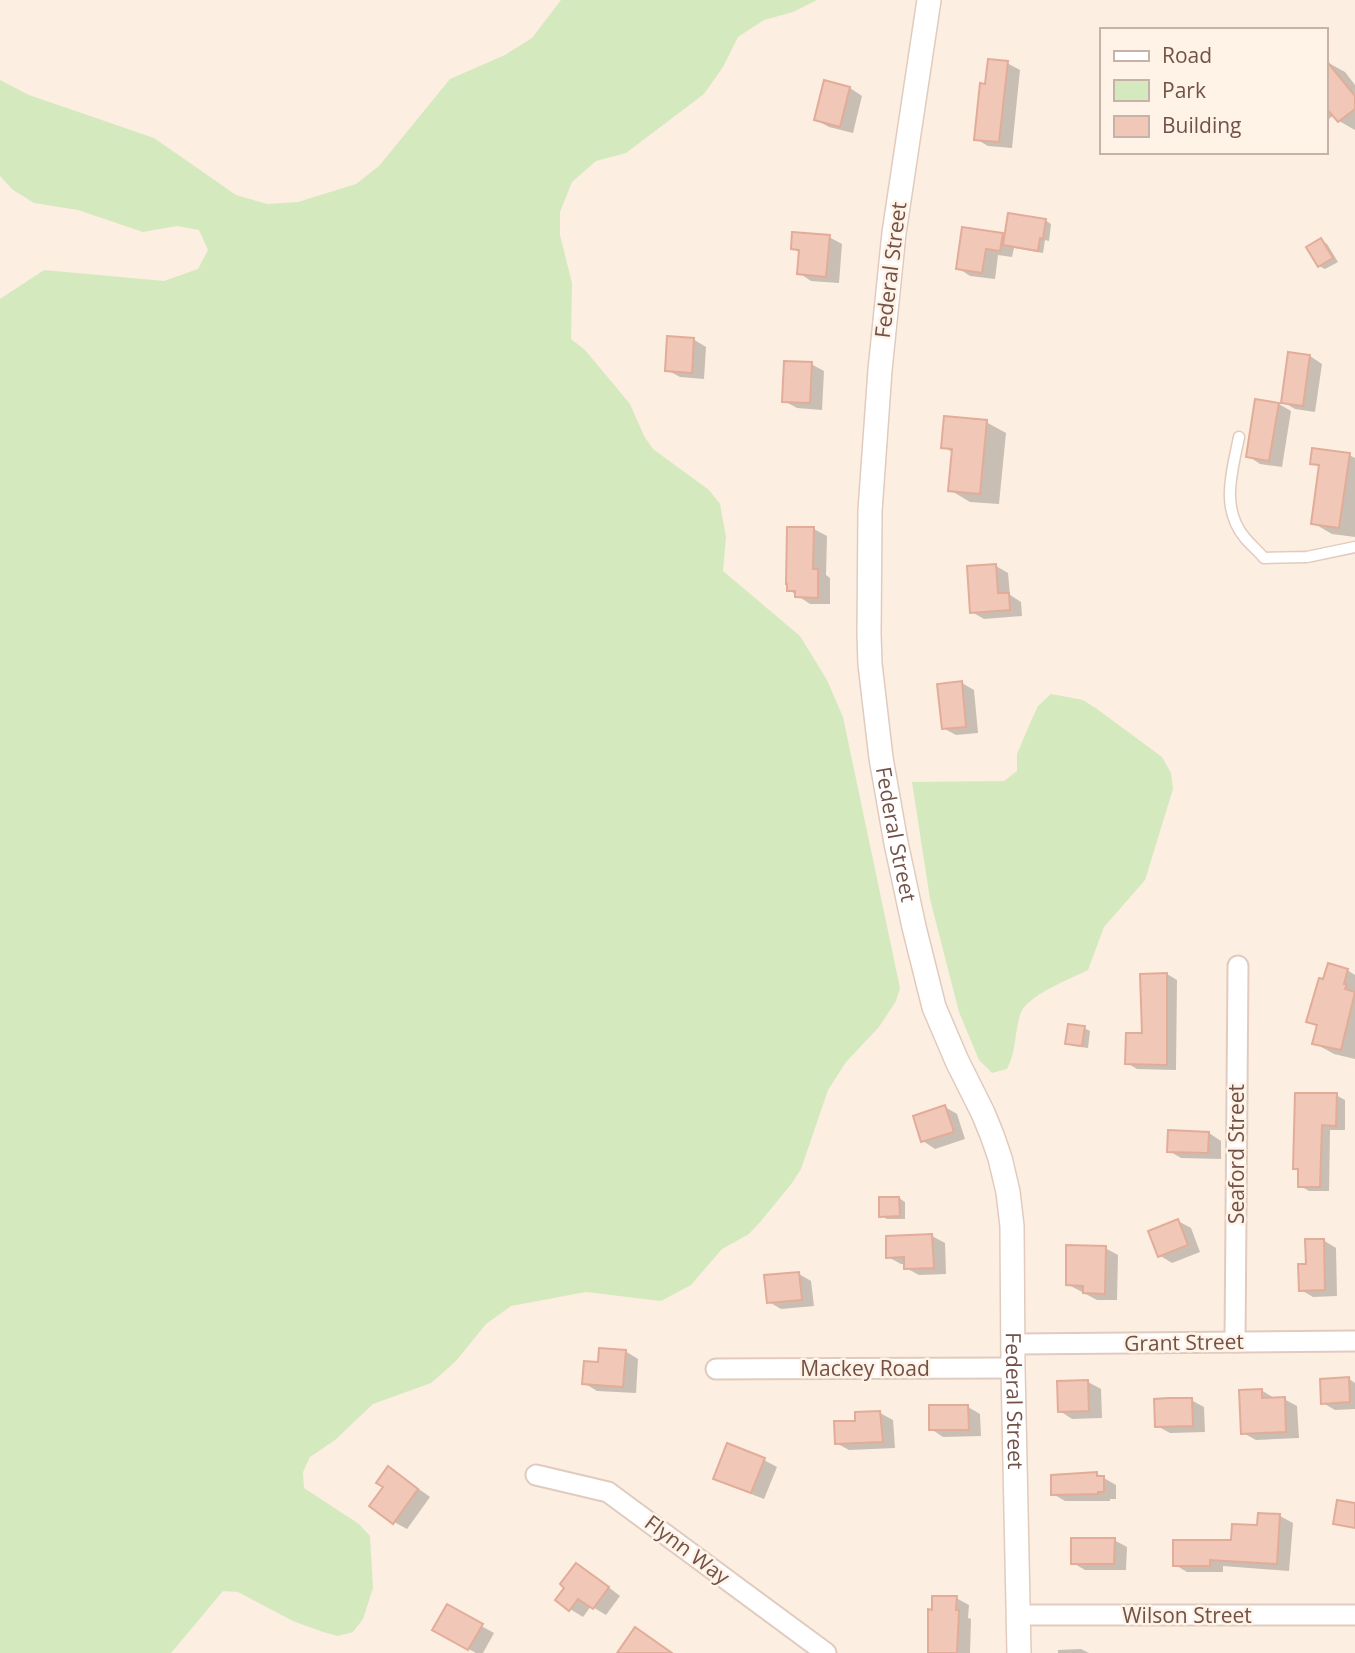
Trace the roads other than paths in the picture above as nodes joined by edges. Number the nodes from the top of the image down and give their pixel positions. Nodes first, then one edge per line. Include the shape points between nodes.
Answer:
1 (929, 0) edge
2 (1239, 437) dead end
3 (1355, 547) edge
4 (1238, 966) dead end
5 (1355, 1341) edge
6 (1235, 1342) junction
7 (1013, 1344) junction
8 (1013, 1368) junction
9 (716, 1369) dead end
10 (536, 1475) dead end
11 (1019, 1615) junction
12 (1355, 1615) edge
13 (826, 1653) edge
14 (1020, 1653) edge

1 - 7 street, Federal Street via 894,233 880,370 870,511 870,664 896,843 934,1007 992,1135 1008,1192
2 - 3 lane via 1228,488 1231,514 1243,536 1264,558 1307,557
4 - 6 street, Seaford Street
5 - 6 street, Grant Street
6 - 7 street, Grant Street
7 - 8 street, Federal Street
8 - 9 street, Mackey Road
8 - 11 street, Federal Street
10 - 13 street, Flynn Way via 608,1492
11 - 12 street, Wilson Street
11 - 14 street, Federal Street

